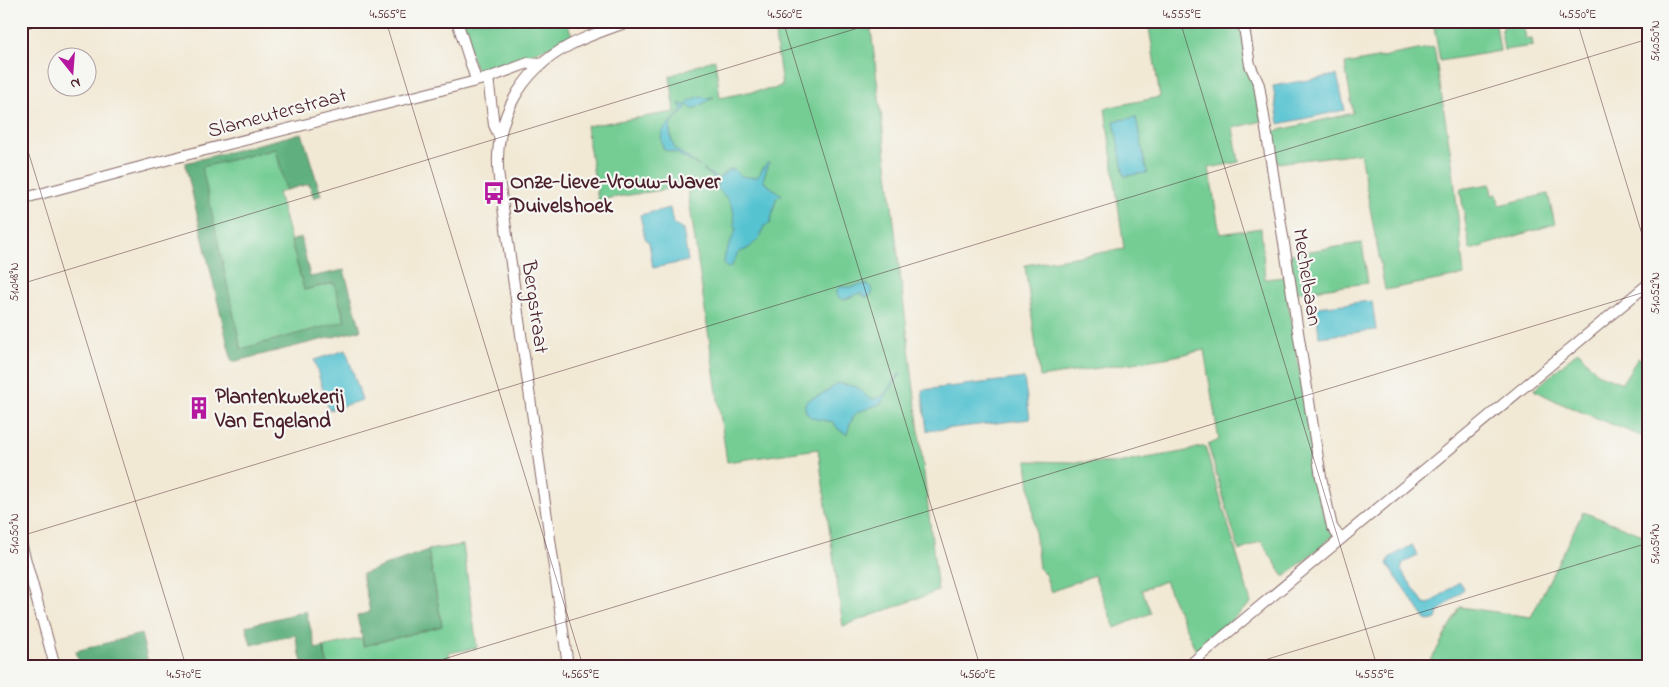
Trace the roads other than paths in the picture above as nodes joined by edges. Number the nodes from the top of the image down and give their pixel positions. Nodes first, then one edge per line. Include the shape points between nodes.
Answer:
1 (457, 21) edge
2 (631, 21) edge
3 (1243, 21) edge
4 (542, 64) junction
5 (488, 78) junction
6 (476, 80) junction
7 (499, 136) junction
8 (21, 199) edge
9 (1648, 284) edge
10 (1340, 538) junction
11 (21, 543) edge
12 (55, 666) edge
13 (568, 666) edge
14 (1188, 666) edge

1 - 6 street
2 - 4 street, Bergstraat via 569,45
3 - 10 street, Mechelbaan via 1250,65 1259,85 1321,477 1332,527
4 - 5 street, Slameuterstraat via 528,63
4 - 7 street, Bergstraat via 518,91
5 - 6 street, Slameuterstraat
5 - 7 street via 494,125
6 - 8 street, Slameuterstraat
7 - 13 street, Bergstraat via 498,179
9 - 10 street
10 - 14 street
11 - 12 street

